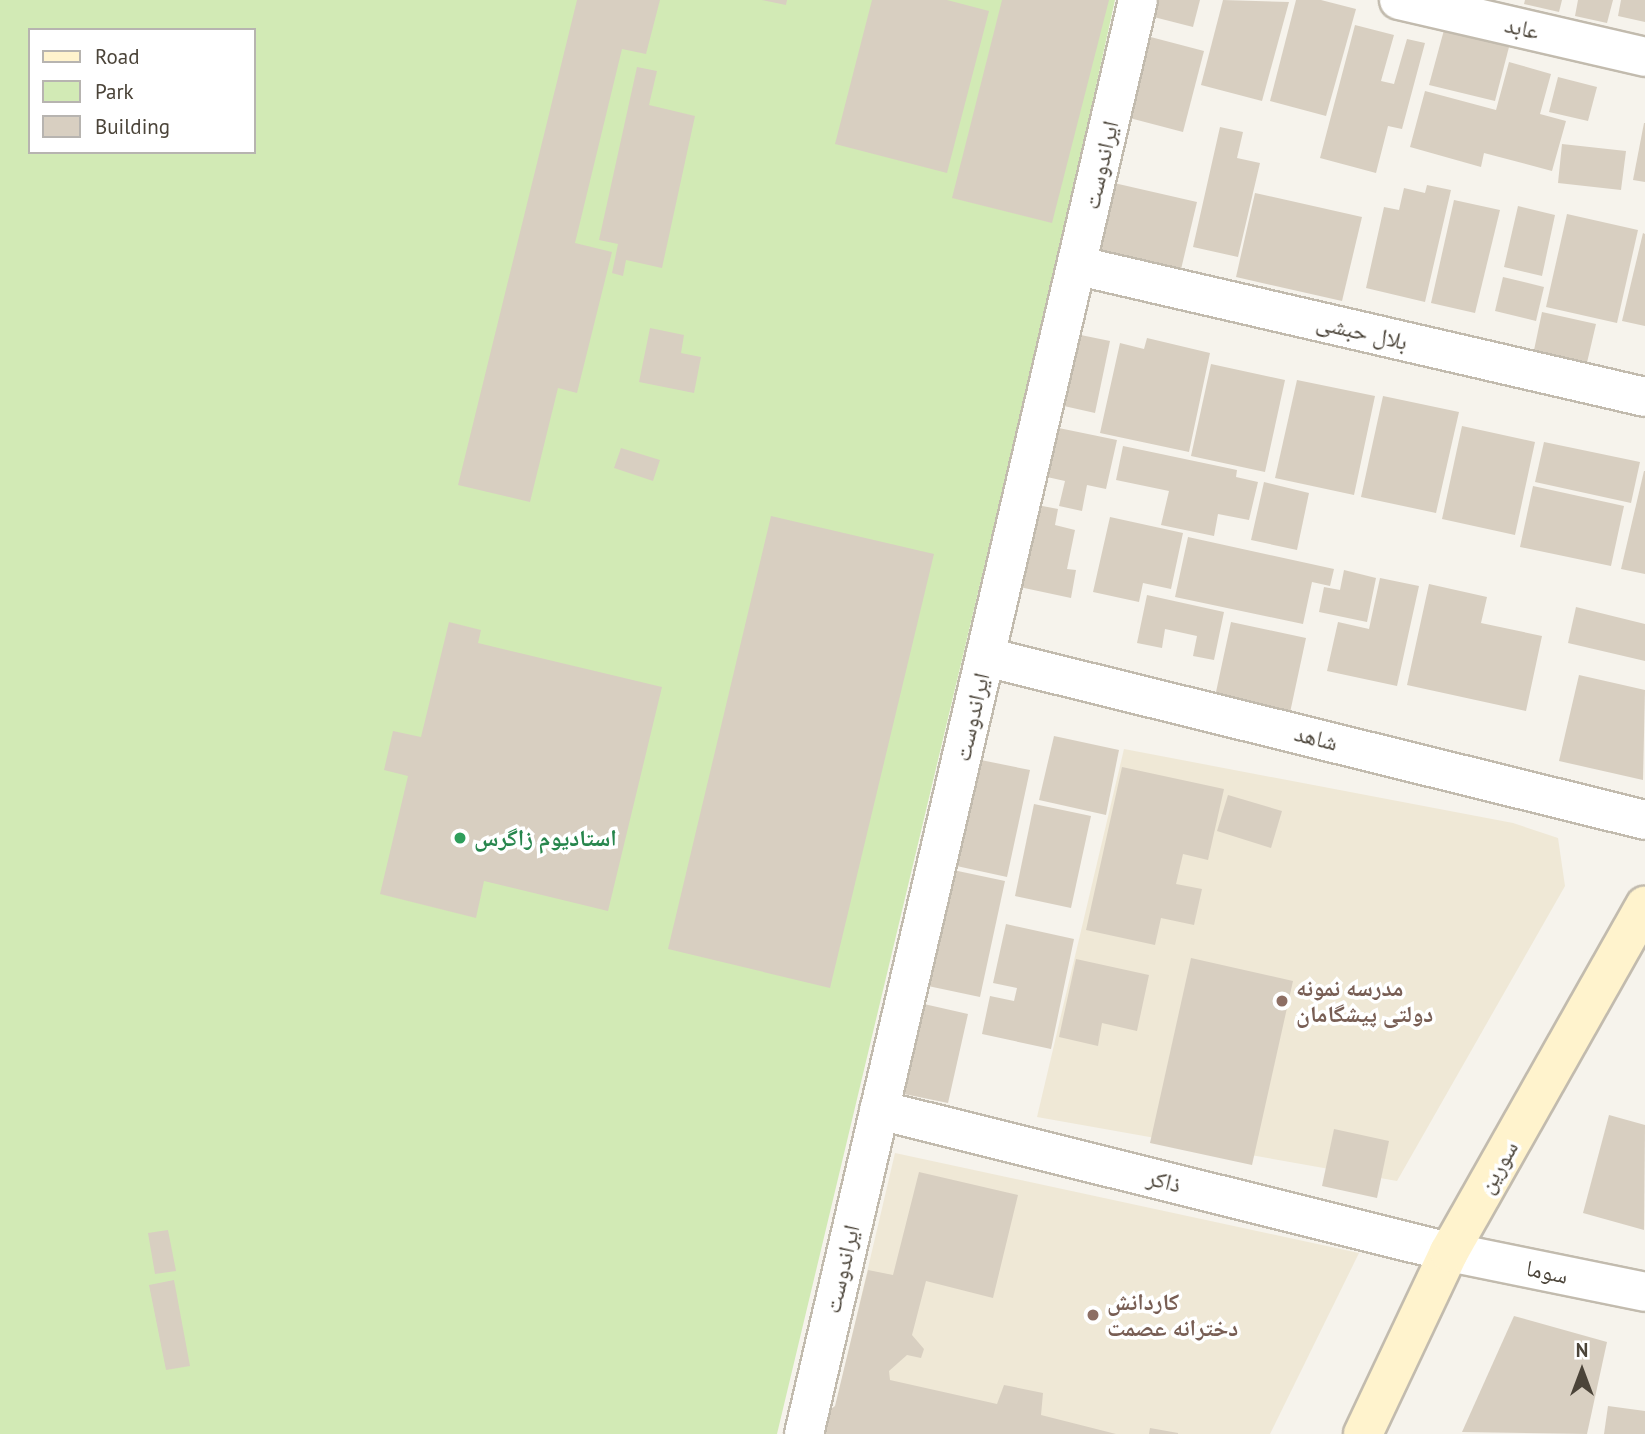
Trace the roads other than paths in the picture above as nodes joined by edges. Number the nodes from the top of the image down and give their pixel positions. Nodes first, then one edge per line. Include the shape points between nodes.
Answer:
1 (1138, 0) edge
2 (1399, 0) edge
3 (1645, 57) edge
4 (1079, 266) junction
5 (1645, 397) edge
6 (986, 657) junction
7 (1645, 820) edge
8 (1645, 906) edge
9 (879, 1110) junction
10 (1450, 1252) junction
11 (1645, 1292) edge
12 (804, 1434) edge
13 (1363, 1434) edge

1 - 4 street, ایراندوست
2 - 3 street, عابد
4 - 5 street, بلال حبشی
4 - 6 street, ایراندوست
6 - 7 street, شاهد
6 - 9 street, ایراندوست
8 - 10 main road, سورین
9 - 10 street, ذاکر
9 - 12 street, ایراندوست
10 - 11 street, سوما
10 - 13 main road, سورین

